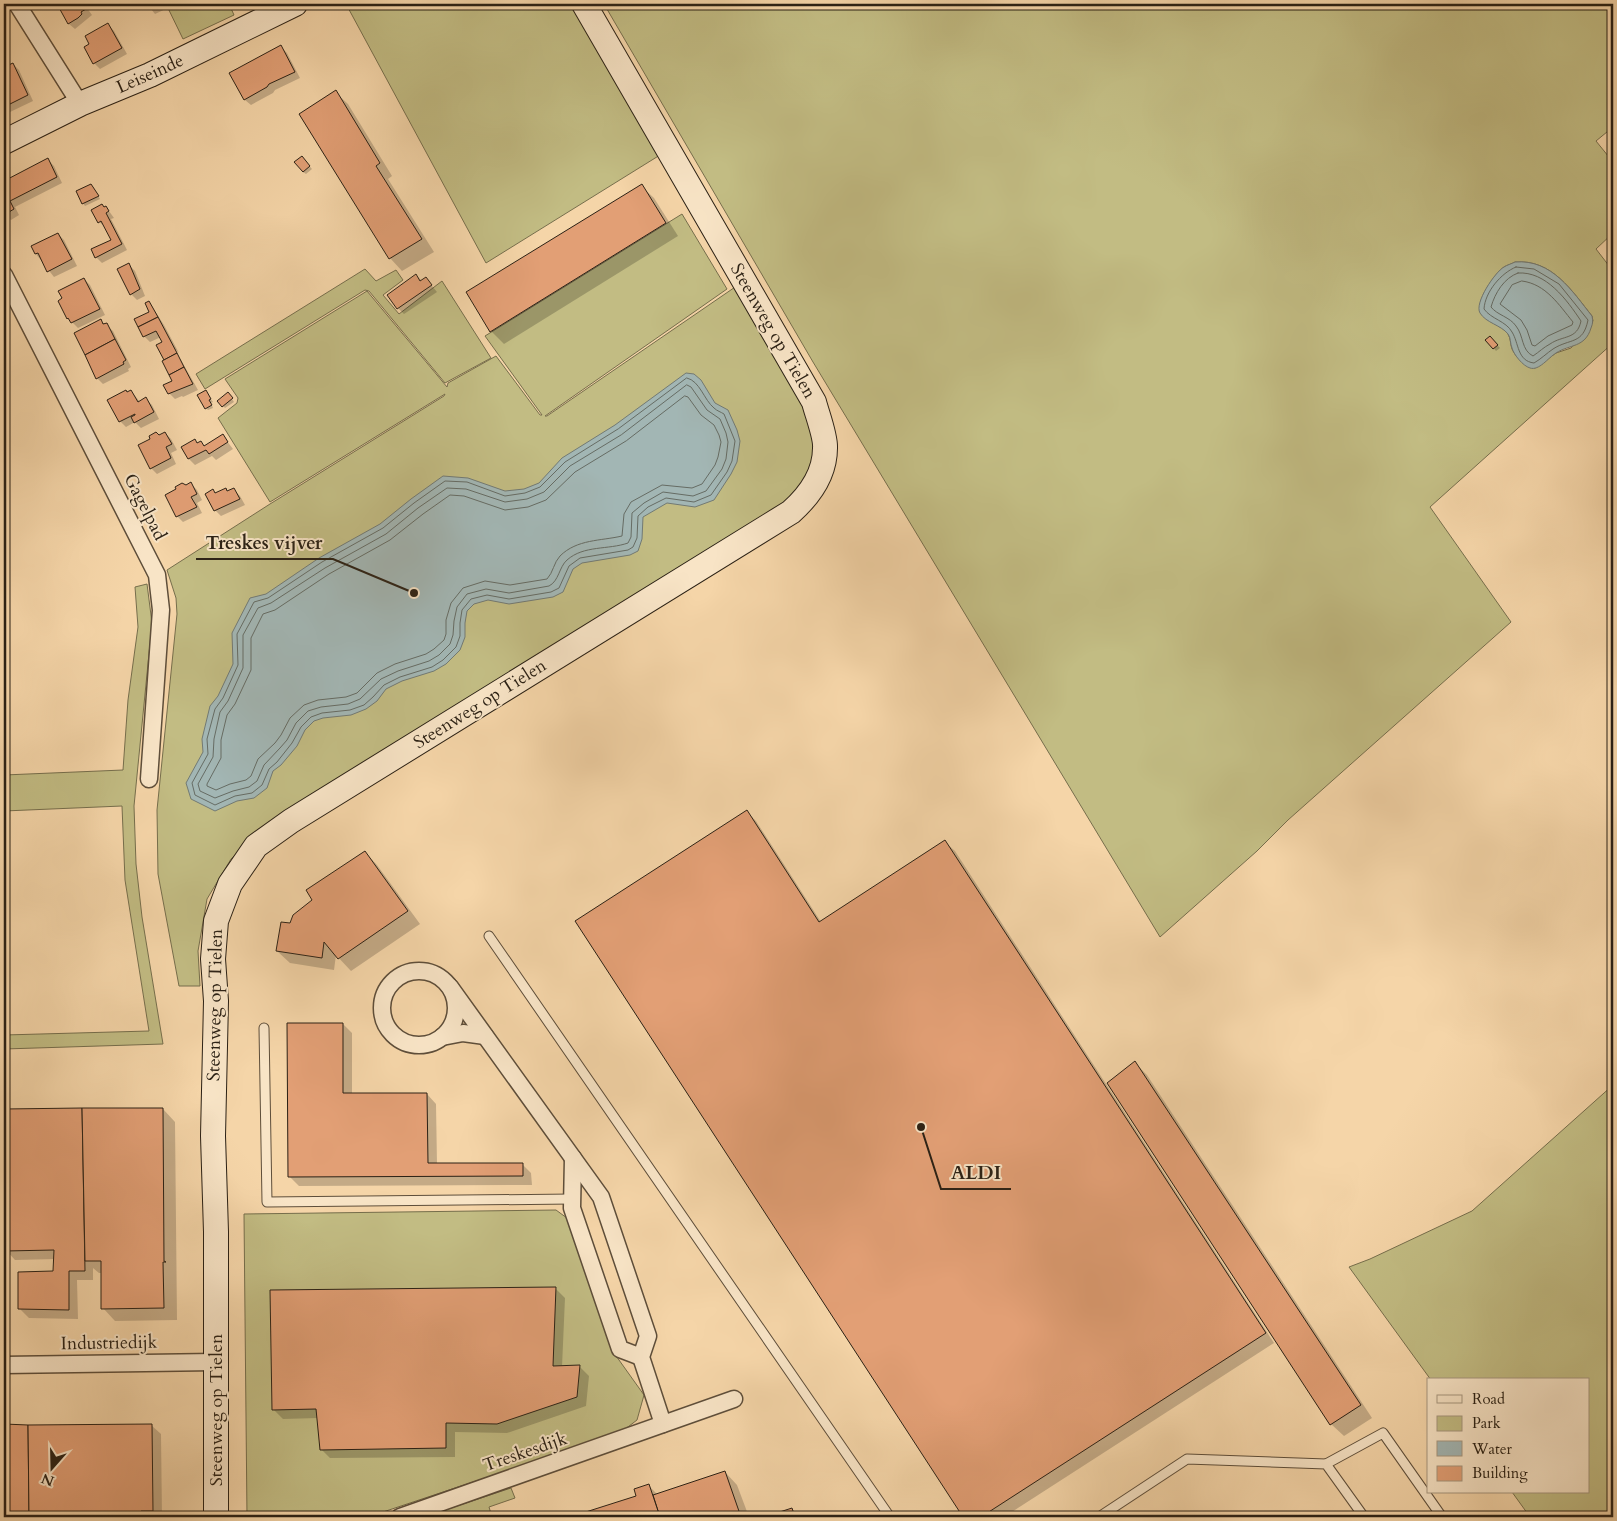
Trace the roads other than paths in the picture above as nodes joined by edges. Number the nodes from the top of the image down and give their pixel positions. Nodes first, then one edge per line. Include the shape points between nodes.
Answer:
1 (17, 4) edge
2 (296, 4) edge
3 (584, 4) edge
4 (80, 104) junction
5 (4, 142) edge
6 (4, 275) edge
7 (149, 779) dead end
8 (489, 936) dead end
9 (450, 987) junction
10 (264, 1028) dead end
11 (485, 1036) junction
12 (442, 1037) junction
13 (573, 1158) junction
14 (572, 1199) junction
15 (641, 1357) junction
16 (215, 1362) junction
17 (4, 1365) edge
18 (734, 1399) dead end
19 (663, 1424) junction
20 (1326, 1464) junction
21 (216, 1517) edge
22 (400, 1517) edge
23 (890, 1517) edge
24 (1099, 1517) edge
25 (1364, 1517) edge
26 (1442, 1517) edge

1 - 4 street
2 - 4 street, Leiseinde via 150,75
3 - 16 street, Steenweg op Tielen via 814,402 826,447 821,470 812,489 791,512 290,821 256,846 230,884 216,920 213,959 216,1001
4 - 5 street, Leiseinde
6 - 7 street, Gagelpad via 157,575 161,610
8 - 23 lane
9 - 11 street
9 - 12 street via 456,1008 450,1029
9 - 12 street via 432,973 410,972 391,983 382,1003 386,1024 401,1040 422,1044
10 - 14 lane via 266,1202
11 - 12 street via 463,1033
11 - 13 street
13 - 14 street
13 - 15 street via 601,1197 648,1336
14 - 15 street via 572,1208 620,1349
15 - 19 street
16 - 17 street, Industriedijk
16 - 21 street, Steenweg op Tielen
18 - 19 street, Treskesdijk
19 - 22 street, Treskesdijk
20 - 24 lane via 1187,1460
20 - 25 lane
20 - 26 lane via 1382,1433

